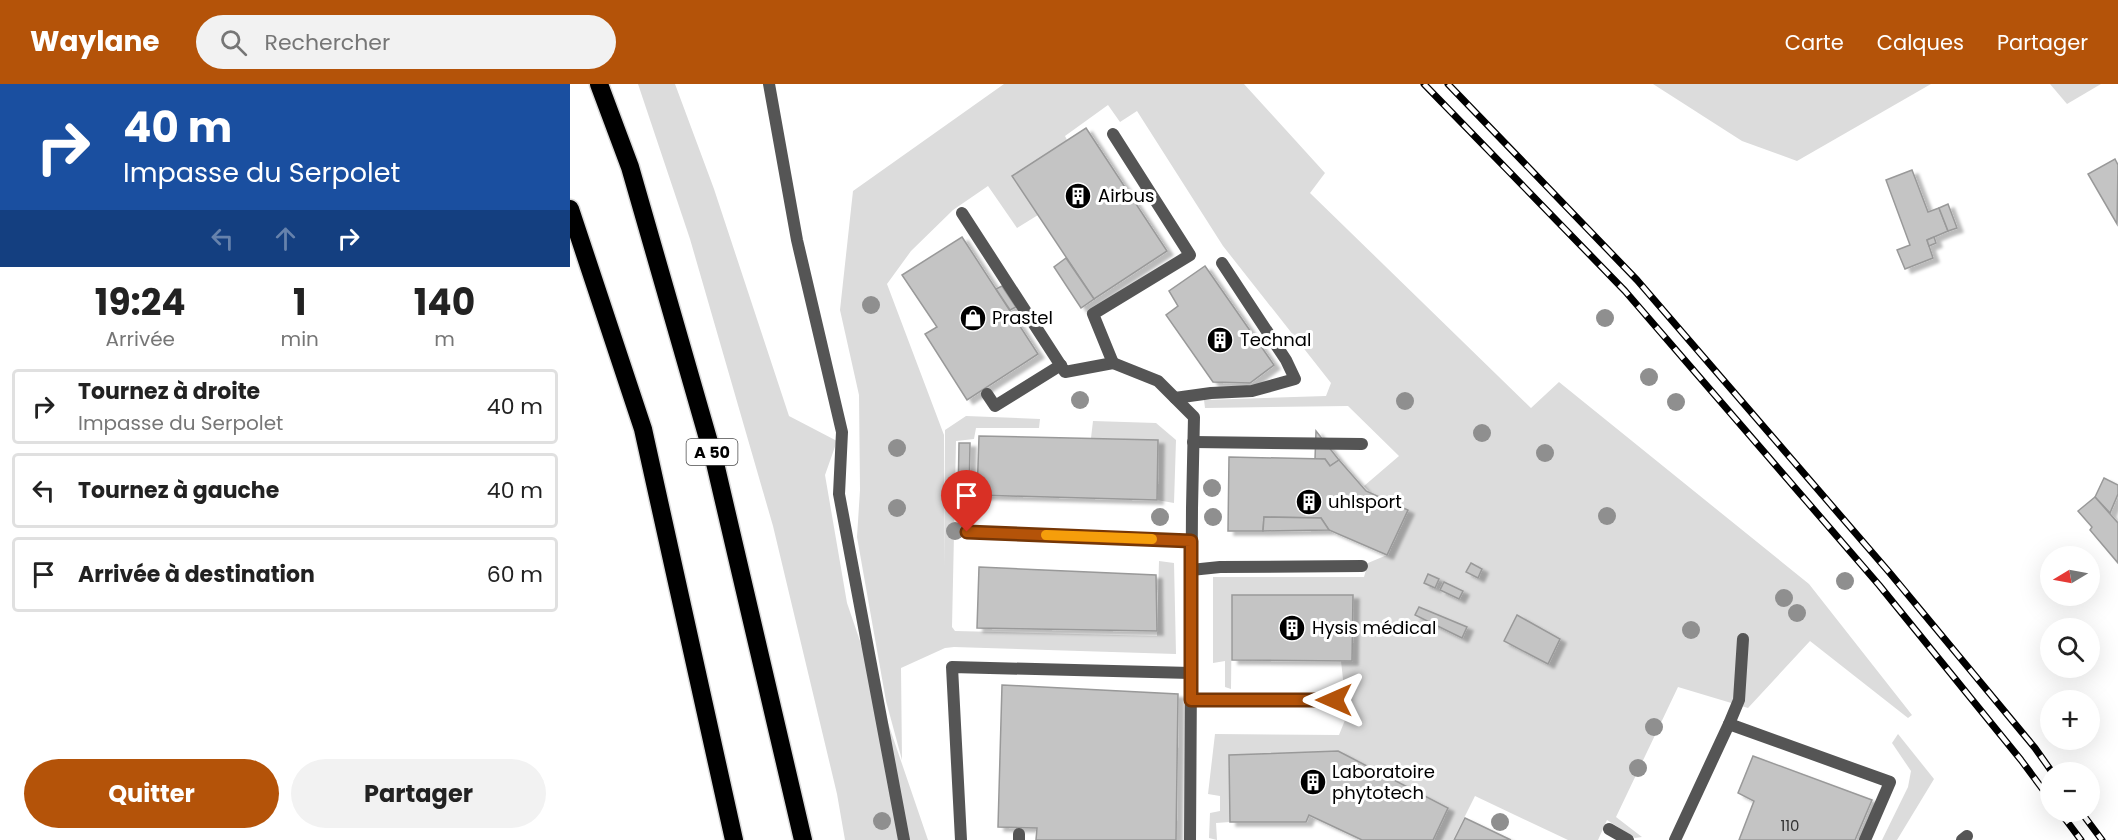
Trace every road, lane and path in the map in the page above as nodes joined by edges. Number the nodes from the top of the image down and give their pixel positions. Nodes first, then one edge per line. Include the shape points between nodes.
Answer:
1 (599, 84) edge
2 (769, 84) edge
3 (1113, 134) dead end
4 (570, 209) edge
5 (962, 213) dead end
6 (1222, 263) dead end
7 (1113, 363) junction
8 (1061, 365) junction
9 (987, 394) dead end
10 (1175, 398) junction
11 (1193, 442) junction
12 (1362, 444) dead end
13 (967, 532) dead end
14 (1191, 541) junction
15 (1362, 566) dead end
16 (1191, 570) junction
17 (1743, 639) dead end
18 (1191, 673) junction
19 (1191, 700) junction
20 (1334, 700) dead end
21 (1729, 724) junction
22 (1609, 829) dead end
23 (734, 840) edge
24 (803, 840) edge
25 (904, 840) edge
26 (961, 840) edge
27 (1190, 840) edge
28 (1628, 840) edge
29 (1675, 840) edge
30 (1865, 840) edge

1 - 24 highway, A 50 via 630,167 715,463
2 - 25 street via 797,240 842,432 839,494
3 - 7 street via 1190,255 1093,314
4 - 23 highway via 643,429
5 - 8 street
6 - 10 street via 1295,379 1252,391
7 - 8 street via 1065,372
7 - 10 street via 1158,381
8 - 9 street via 995,406
10 - 11 street via 1194,417
11 - 12 street
11 - 14 street
13 - 14 street
14 - 16 street
15 - 16 street
16 - 18 street
17 - 21 street via 1739,700
18 - 19 street
18 - 26 street via 952,667
19 - 20 street
19 - 27 street
21 - 29 street
21 - 30 street via 1890,782
22 - 28 street

